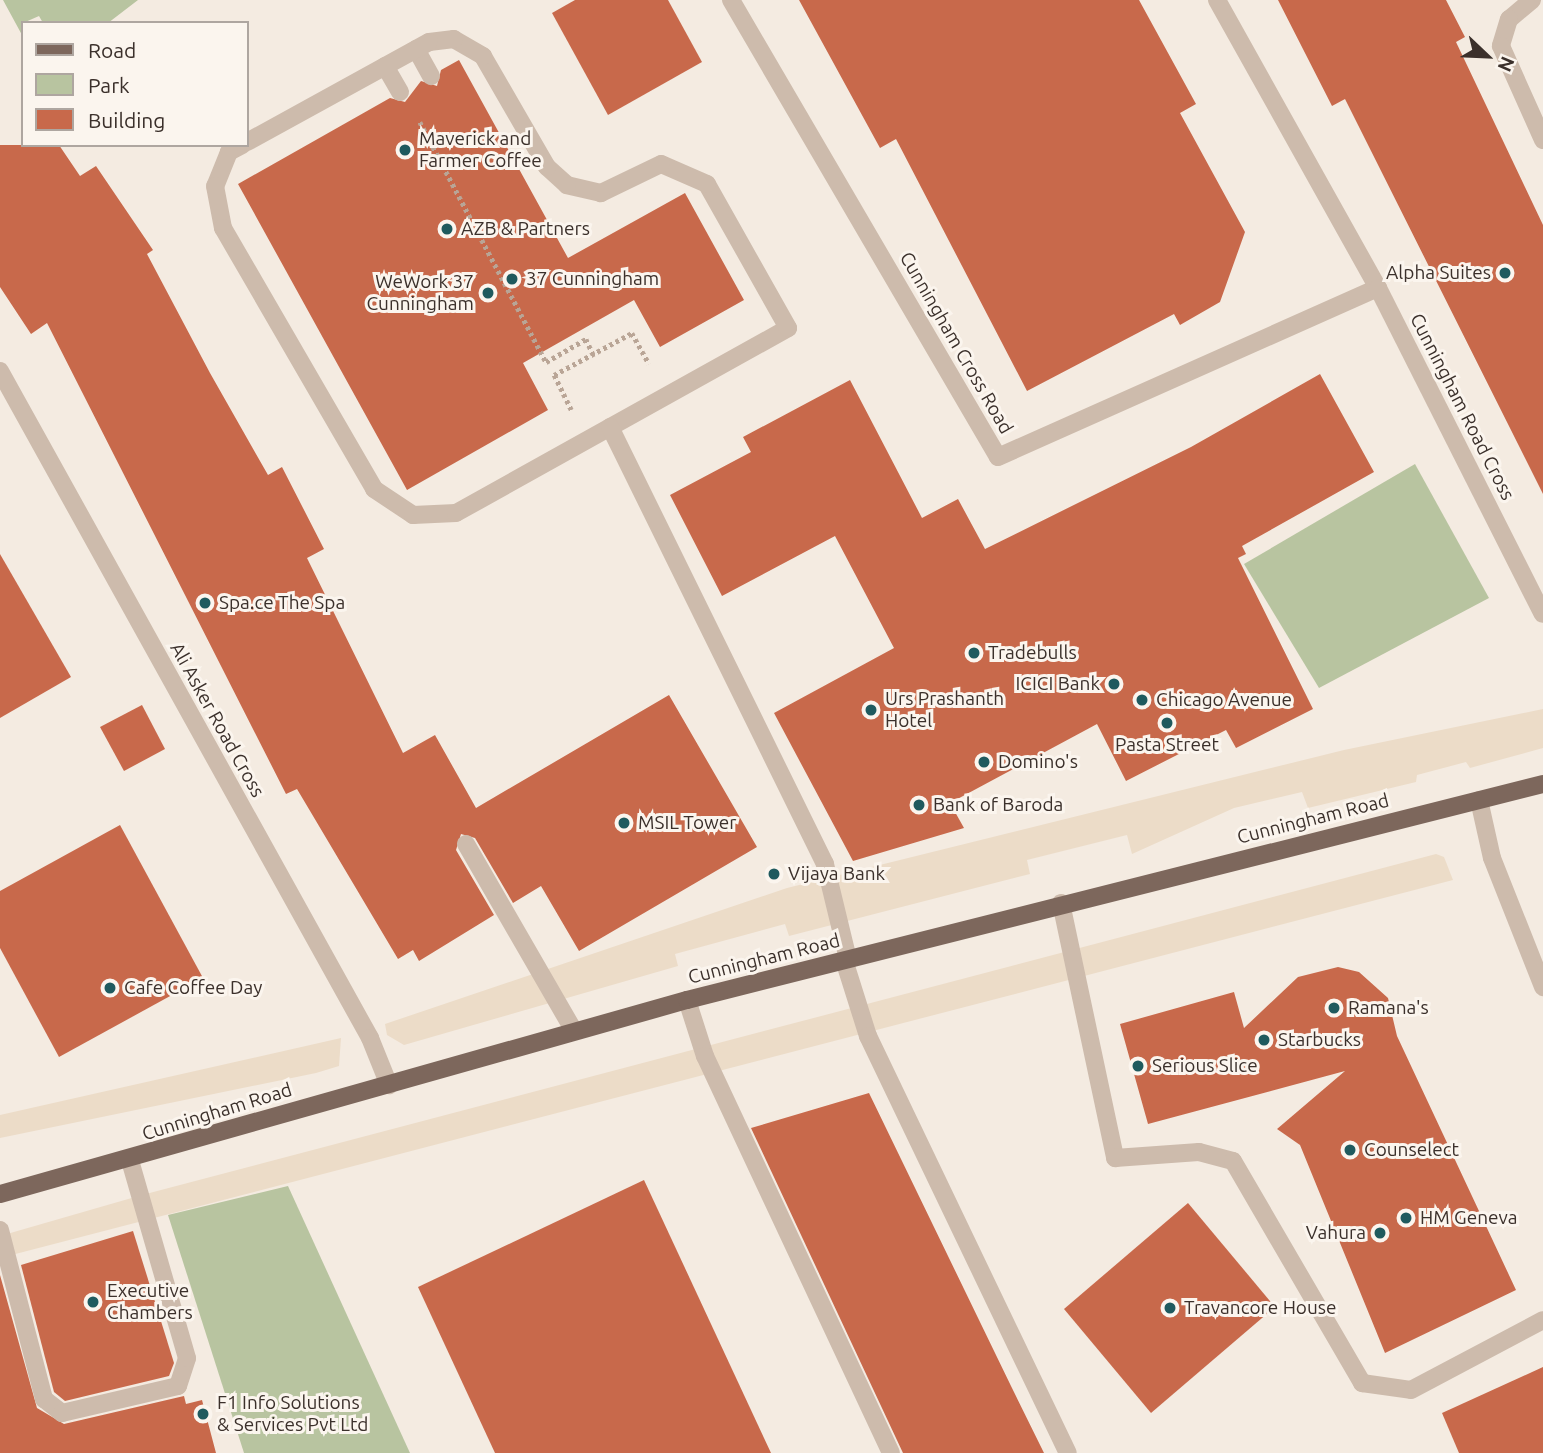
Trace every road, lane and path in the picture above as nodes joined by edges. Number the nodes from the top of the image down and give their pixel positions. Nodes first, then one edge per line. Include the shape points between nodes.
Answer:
1 (731, 0) edge
2 (1217, 0) edge
3 (1532, 0) edge
4 (416, 50) junction
5 (385, 66) junction
6 (431, 76) dead end
7 (400, 92) dead end
8 (417, 116) dead end
9 (1543, 140) edge
10 (248, 141) edge
11 (238, 147) edge
12 (1378, 288) junction
13 (593, 354) junction
14 (644, 356) dead end
15 (3, 383) edge
16 (610, 427) junction
17 (586, 438) junction
18 (1543, 614) edge
19 (1543, 784) edge
20 (1479, 800) junction
21 (466, 844) dead end
22 (1061, 903) junction
23 (846, 960) junction
24 (1543, 987) edge
25 (687, 1000) junction
26 (574, 1031) junction
27 (389, 1085) junction
28 (130, 1160) junction
29 (0, 1194) edge
30 (0, 1230) edge
31 (1543, 1320) edge
32 (891, 1453) edge
33 (1068, 1453) edge

1 - 12 street, Cunningham Cross Road via 998,457
2 - 12 street, Cunningham Road Cross
3 - 9 street via 1509,19 1501,46
4 - 5 street
4 - 6 street
4 - 16 street via 454,39 483,56 547,167 567,185 601,193 661,164 693,173 707,184 788,328
5 - 7 street
5 - 10 street
8 - 13 path via 546,362 586,339
11 - 17 street via 229,152 215,186 223,228 385,500 412,515 456,513
12 - 18 street, Cunningham Road Cross
13 - 14 path via 632,333
13 - 17 path via 554,375
15 - 27 street, Ali Asker Road Cross via 370,1038
16 - 17 street
16 - 23 street via 825,864
19 - 20 main road, Cunningham Road
20 - 22 main road, Cunningham Road
20 - 24 street via 1492,858
21 - 26 street
22 - 23 main road, Cunningham Road
22 - 31 street via 1115,1158 1199,1152 1233,1161 1362,1383 1411,1390
23 - 25 main road, Cunningham Road
23 - 33 street via 868,1036
25 - 26 main road, Cunningham Road
25 - 32 street via 705,1056
26 - 27 main road, Cunningham Road
27 - 28 main road, Cunningham Road
28 - 29 main road, Cunningham Road
28 - 30 street via 187,1358 178,1386 62,1413 44,1399

